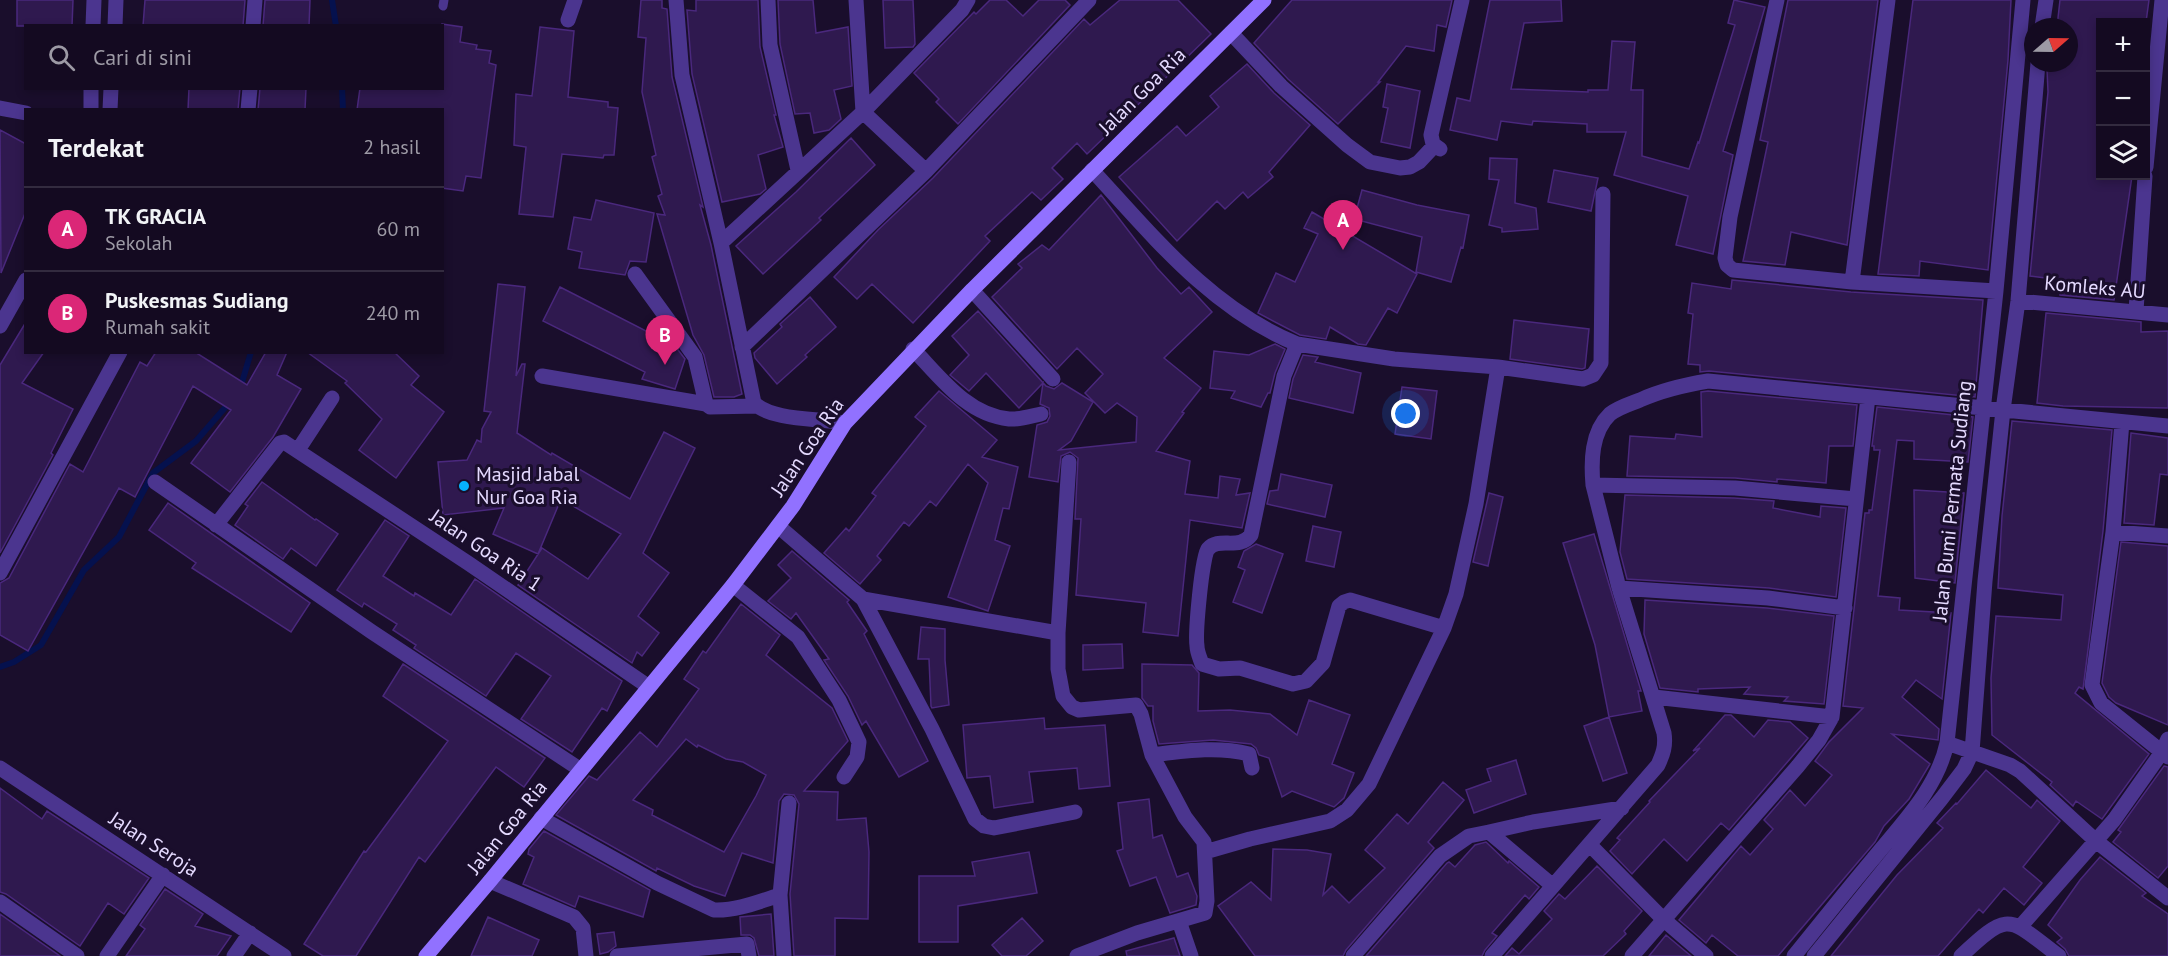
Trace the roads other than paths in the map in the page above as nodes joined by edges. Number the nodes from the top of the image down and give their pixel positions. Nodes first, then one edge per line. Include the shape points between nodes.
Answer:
1 (94, 0) edge
2 (116, 0) edge
3 (255, 0) edge
4 (575, 0) edge
5 (676, 0) edge
6 (768, 0) edge
7 (856, 0) edge
8 (968, 0) edge
9 (1089, 0) edge
10 (1264, 0) edge
11 (1462, 0) edge
12 (1777, 0) edge
13 (1888, 0) edge
14 (2023, 0) edge
15 (2046, 0) edge
16 (2162, 0) edge
17 (2043, 18) edge
18 (568, 20) dead end
19 (93, 24) edge
20 (115, 24) edge
21 (253, 24) edge
22 (1231, 33) junction
23 (2037, 72) edge
24 (91, 90) edge
25 (111, 90) edge
26 (250, 90) edge
27 (0, 108) edge
28 (91, 108) edge
29 (110, 108) edge
30 (248, 108) edge
31 (863, 112) junction
32 (24, 113) edge
33 (2149, 126) edge
34 (798, 170) junction
35 (926, 171) junction
36 (1092, 171) junction
37 (2145, 180) edge
38 (1603, 194) dead end
39 (721, 243) junction
40 (635, 274) dead end
41 (1852, 282) junction
42 (24, 284) edge
43 (972, 290) junction
44 (1996, 291) junction
45 (2018, 302) junction
46 (2136, 311) junction
47 (2168, 315) edge
48 (0, 326) edge
49 (1297, 344) junction
50 (742, 347) junction
51 (913, 350) junction
52 (119, 354) edge
53 (1498, 367) junction
54 (542, 376) dead end
55 (1053, 379) dead end
56 (1868, 397) junction
57 (332, 398) dead end
58 (706, 404) junction
59 (757, 406) junction
60 (1983, 408) junction
61 (2003, 410) junction
62 (1041, 414) dead end
63 (2122, 422) junction
64 (844, 423) junction
65 (2168, 426) edge
66 (298, 450) junction
67 (1069, 462) dead end
68 (155, 482) dead end
69 (1593, 485) junction
70 (1856, 499) junction
71 (216, 525) junction
72 (777, 526) junction
73 (2113, 532) junction
74 (2168, 536) edge
75 (0, 573) edge
76 (734, 585) junction
77 (1619, 588) junction
78 (862, 599) junction
79 (1845, 608) junction
80 (1444, 628) junction
81 (1058, 633) junction
82 (649, 687) junction
83 (1654, 697) junction
84 (1832, 717) junction
85 (1947, 743) junction
86 (2166, 749) edge
87 (1972, 752) junction
88 (1152, 755) junction
89 (0, 768) edge
90 (1252, 768) dead end
91 (581, 770) junction
92 (844, 777) dead end
93 (789, 803) dead end
94 (1622, 808) junction
95 (1075, 812) dead end
96 (541, 818) junction
97 (1489, 832) junction
98 (2096, 841) junction
99 (1590, 845) junction
100 (1205, 852) junction
101 (163, 875) junction
102 (490, 881) junction
103 (1553, 886) junction
104 (780, 895) junction
105 (2168, 898) edge
106 (0, 902) edge
107 (1663, 920) junction
108 (1179, 921) junction
109 (2020, 927) junction
110 (250, 933) junction
111 (77, 956) edge
112 (107, 956) edge
113 (234, 956) edge
114 (284, 956) edge
115 (426, 956) edge
116 (586, 956) edge
117 (617, 956) edge
118 (749, 956) edge
119 (784, 956) edge
120 (1077, 956) edge
121 (1191, 956) edge
122 (1353, 956) edge
123 (1492, 956) edge
124 (1632, 956) edge
125 (1706, 956) edge
126 (1794, 956) edge
127 (1814, 956) edge
128 (1961, 956) edge
129 (2059, 956) edge

1 - 19 street
2 - 20 street
3 - 21 street
4 - 18 street
5 - 39 street via 682,75
6 - 34 street via 770,45
7 - 31 street
8 - 31 street
9 - 35 street
10 - 22 main road, Jalan Goa Ria
11 - 22 street via 1431,135 1439,148 1410,167 1370,162 1347,145 1281,86
12 - 41 street via 1730,218 1725,258 1733,270
13 - 41 street
14 - 44 street, Jalan Bumi Permata Sudiang
15 - 17 street
16 - 33 street
22 - 36 main road, Jalan Goa Ria
23 - 45 street, Jalan Bumi Permata Sudiang
24 - 28 street
25 - 29 street
26 - 30 street
27 - 32 street
31 - 34 street
31 - 35 street
34 - 39 street
35 - 50 street
36 - 43 main road, Jalan Goa Ria
36 - 49 street via 1222,302
37 - 46 street
38 - 53 street via 1600,363 1593,375 1583,379
39 - 50 street
40 - 58 street via 695,357
41 - 44 street
42 - 48 street
43 - 51 main road, Jalan Goa Ria
43 - 55 street
44 - 60 street, Jalan Bumi Permata Sudiang
45 - 46 street, Komleks AU
45 - 61 street, Jalan Bumi Permata Sudiang
46 - 47 street, Komleks AU
49 - 53 street via 1394,359
49 - 80 street via 1284,376 1251,535 1242,543 1214,545 1207,551 1203,564 1197,646 1202,664 1219,669 1240,668 1293,684 1306,681 1323,663 1339,606 1350,600
50 - 59 street
51 - 62 street via 975,408 1011,420
51 - 64 main road, Jalan Goa Ria
52 - 75 street
53 - 80 street via 1476,504 1456,594
54 - 58 street
56 - 60 street
56 - 69 street via 1708,381 1678,386 1610,415 1594,445
56 - 70 street
57 - 66 street
58 - 59 street
59 - 64 street via 762,411 782,415
60 - 61 street
60 - 85 street, Jalan Bumi Permata Sudiang
61 - 63 street
61 - 87 street, Jalan Bumi Permata Sudiang
63 - 65 street
63 - 73 street
64 - 72 main road, Jalan Goa Ria
66 - 71 street via 280,443
66 - 82 street, Jalan Goa Ria 1
67 - 81 street
68 - 71 street
69 - 70 street via 1734,488
69 - 77 street
70 - 79 street
71 - 91 street
72 - 76 main road, Jalan Goa Ria
72 - 78 street
73 - 74 street
73 - 86 street via 2092,685 2101,702
76 - 82 main road, Jalan Goa Ria
76 - 92 street via 798,637 839,700 859,742 857,757
77 - 79 street via 1768,598
77 - 83 street
78 - 81 street
78 - 95 street via 975,819 994,828
79 - 84 street
80 - 100 street via 1369,784 1347,810 1321,824
81 - 88 street via 1063,696 1079,710 1136,705
82 - 91 main road, Jalan Goa Ria
83 - 84 street
83 - 94 street via 1666,745 1658,765
84 - 107 street via 1798,766
85 - 87 street
85 - 126 street, Jalan Bumi Permata Sudiang via 1936,777 1917,805
86 - 98 street
87 - 98 street via 2020,771
87 - 127 street, Jalan Bumi Permata Sudiang via 1942,798
88 - 90 street via 1231,750 1249,754
88 - 100 street via 1185,817 1201,836
89 - 101 street, Jalan Seroja
91 - 96 main road, Jalan Goa Ria
93 - 104 street
94 - 97 street
94 - 99 street
96 - 102 main road, Jalan Goa Ria
96 - 104 street via 714,910
97 - 103 street
97 - 122 street via 1469,836 1440,856
98 - 105 street
98 - 109 street
99 - 103 street
99 - 107 street
100 - 108 street via 1205,913
101 - 110 street, Jalan Seroja
101 - 112 street
102 - 115 main road, Jalan Goa Ria
102 - 116 street via 574,917 583,928
103 - 123 street
104 - 119 street
106 - 111 street
107 - 124 street
107 - 125 street
108 - 120 street
108 - 121 street
109 - 128 street via 2004,923 1994,927
109 - 129 street
110 - 113 street
110 - 114 street, Jalan Seroja
117 - 118 street via 747,944

